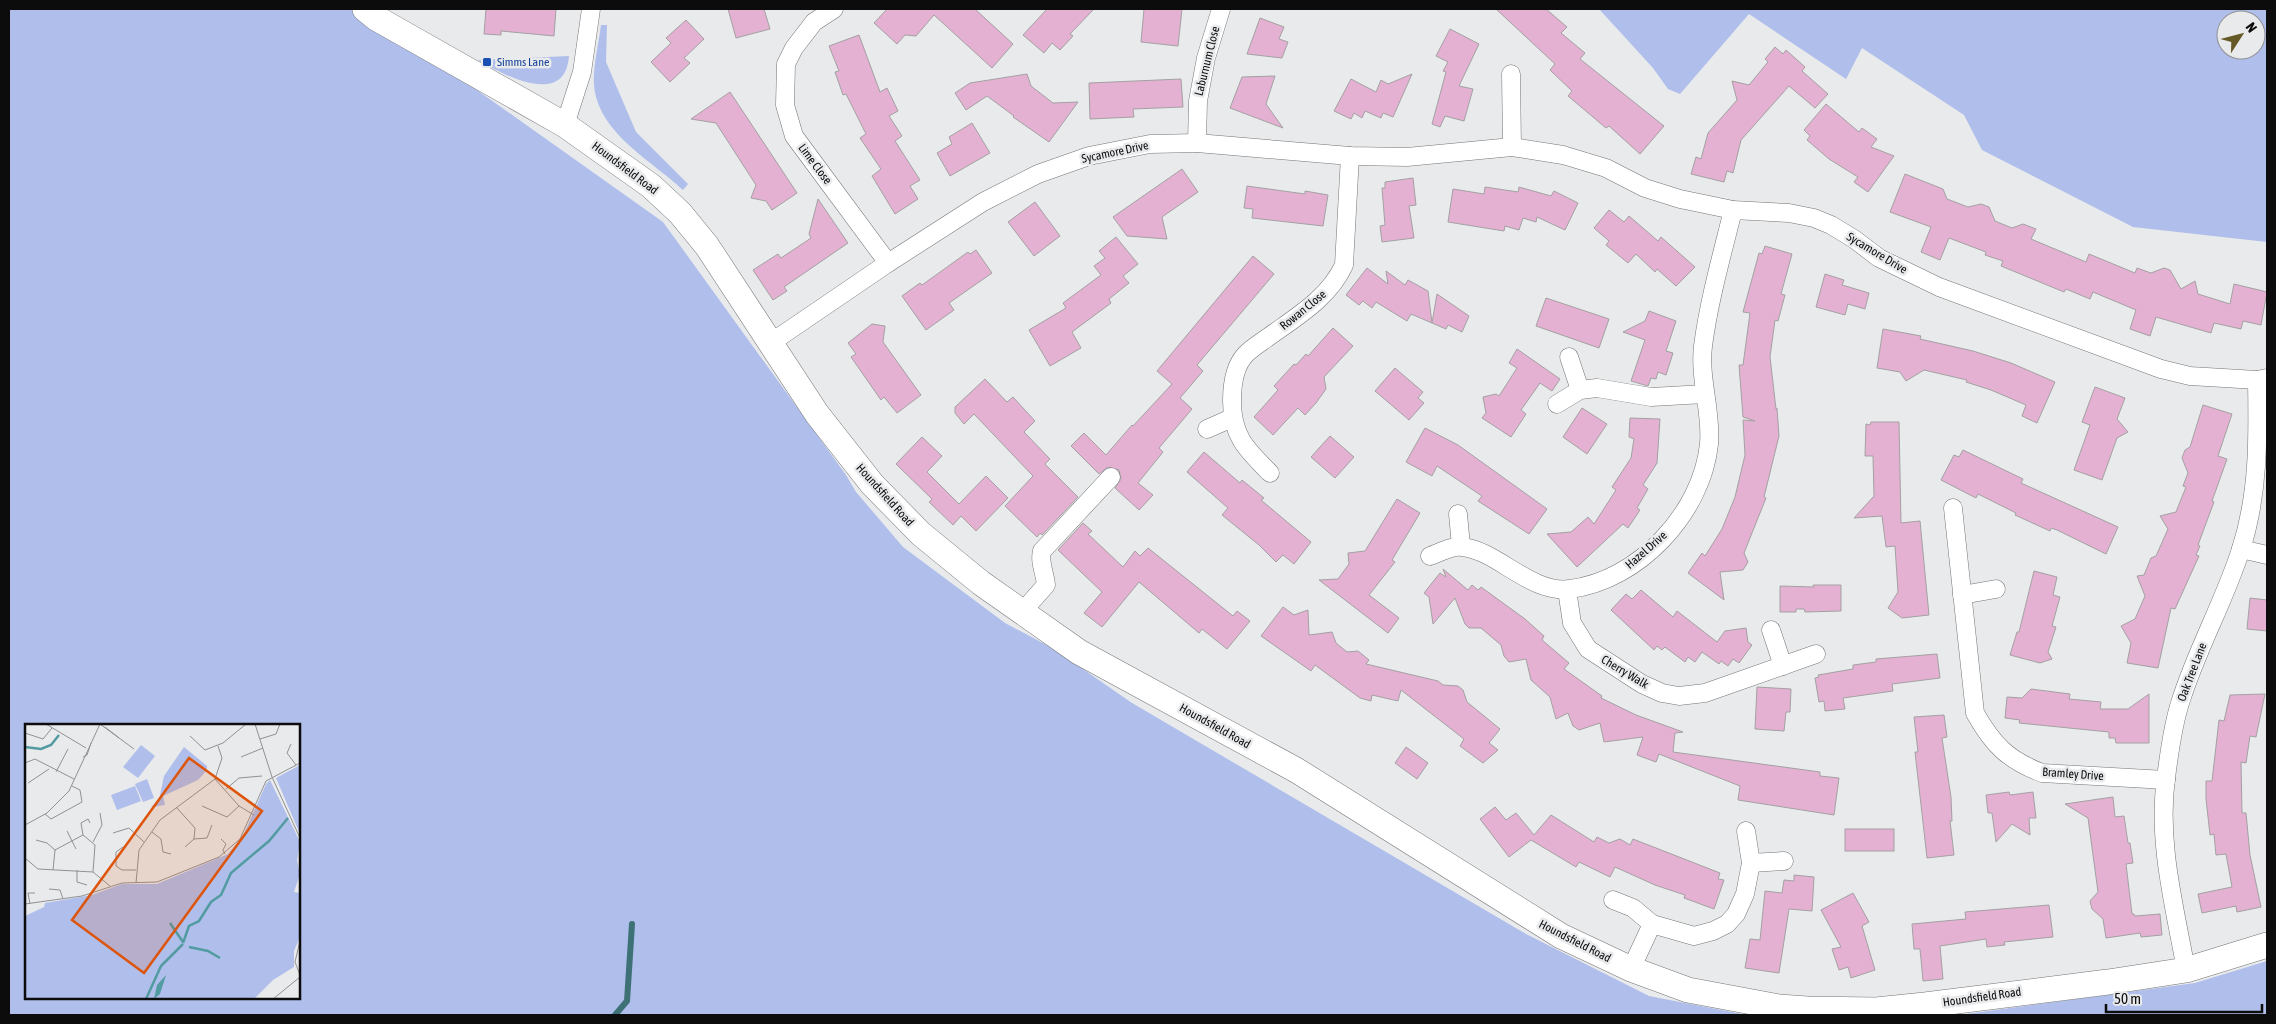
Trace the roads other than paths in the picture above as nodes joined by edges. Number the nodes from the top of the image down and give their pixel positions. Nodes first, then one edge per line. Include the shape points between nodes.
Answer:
1 (365, 9) edge
2 (591, 9) edge
3 (834, 9) edge
4 (1221, 9) edge
5 (1511, 74) dead end
6 (565, 125) junction
7 (1197, 143) junction
8 (1512, 147) junction
9 (1350, 156) junction
10 (1733, 210) junction
11 (888, 263) junction
12 (769, 344) junction
13 (1569, 357) dead end
14 (2262, 379) edge
15 (1580, 390) junction
16 (1705, 394) junction
17 (1557, 404) dead end
18 (1232, 418) junction
19 (1207, 429) dead end
20 (1270, 472) dead end
21 (1111, 477) dead end
22 (1953, 508) dead end
23 (1458, 514) dead end
24 (1461, 546) junction
25 (2241, 549) junction
26 (2267, 555) edge
27 (1430, 556) dead end
28 (1996, 589) dead end
29 (1567, 590) junction
30 (1962, 595) junction
31 (1022, 612) junction
32 (1771, 630) dead end
33 (1816, 654) dead end
34 (1783, 666) junction
35 (2166, 780) junction
36 (1746, 831) dead end
37 (1784, 861) dead end
38 (1751, 863) junction
39 (1613, 900) dead end
40 (1652, 924) junction
41 (2267, 945) edge
42 (1631, 969) junction
43 (2186, 970) junction

1 - 6 street, Houndsfield Road
2 - 6 street via 582,72
3 - 11 street, Lime Close via 814,22 794,48 786,64 785,105 794,136
4 - 7 street, Laburnum Close via 1206,58 1198,101
5 - 8 street
6 - 12 street, Houndsfield Road via 651,186 680,213 707,246
7 - 9 street, Sycamore Drive
7 - 11 street, Sycamore Drive via 1141,146 1089,156 1038,174 983,202
8 - 9 street, Sycamore Drive via 1407,157
8 - 10 street, Sycamore Drive via 1563,155 1606,168 1654,191
9 - 18 street, Rowan Close via 1344,265 1337,281 1245,355 1232,383
10 - 14 street, Sycamore Drive via 1789,213 1814,218 1879,258 1940,288 2161,369 2190,376
10 - 16 street, Hazel Drive via 1703,348
11 - 12 street, Sycamore Drive
12 - 31 street, Houndsfield Road via 872,484 921,534 981,584
13 - 15 street
14 - 25 street, Oak Tree Lane via 2257,474
15 - 16 street via 1597,388 1651,397
15 - 17 street
16 - 29 street, Hazel Drive via 1709,445 1702,479 1676,523 1635,563 1616,575 1602,582
18 - 19 street
18 - 20 street, Rowan Close via 1242,443
21 - 31 street via 1042,552 1040,559 1046,585
22 - 30 street, Bramley Drive
23 - 24 street
24 - 27 street
24 - 29 street, Hazel Drive via 1480,552 1538,584
25 - 26 street
25 - 35 street, Oak Tree Lane via 2180,702
28 - 30 street
29 - 34 street, Cherry Walk via 1572,623 1588,649 1662,693 1680,696 1705,693
30 - 35 street, Bramley Drive via 1975,713 1988,736 2008,756 2042,773
31 - 42 street, Houndsfield Road via 1079,652 1296,770 1561,936
32 - 34 street
33 - 34 street, Cherry Walk
35 - 43 street, Oak Tree Lane via 2164,820 2168,873
36 - 38 street
37 - 38 street
38 - 40 street via 1745,894 1736,914 1727,924 1694,936
39 - 40 street via 1633,908
40 - 42 street
41 - 43 street, Houndsfield Road
42 - 43 street, Houndsfield Road via 1688,990 1807,1010 1925,1005

